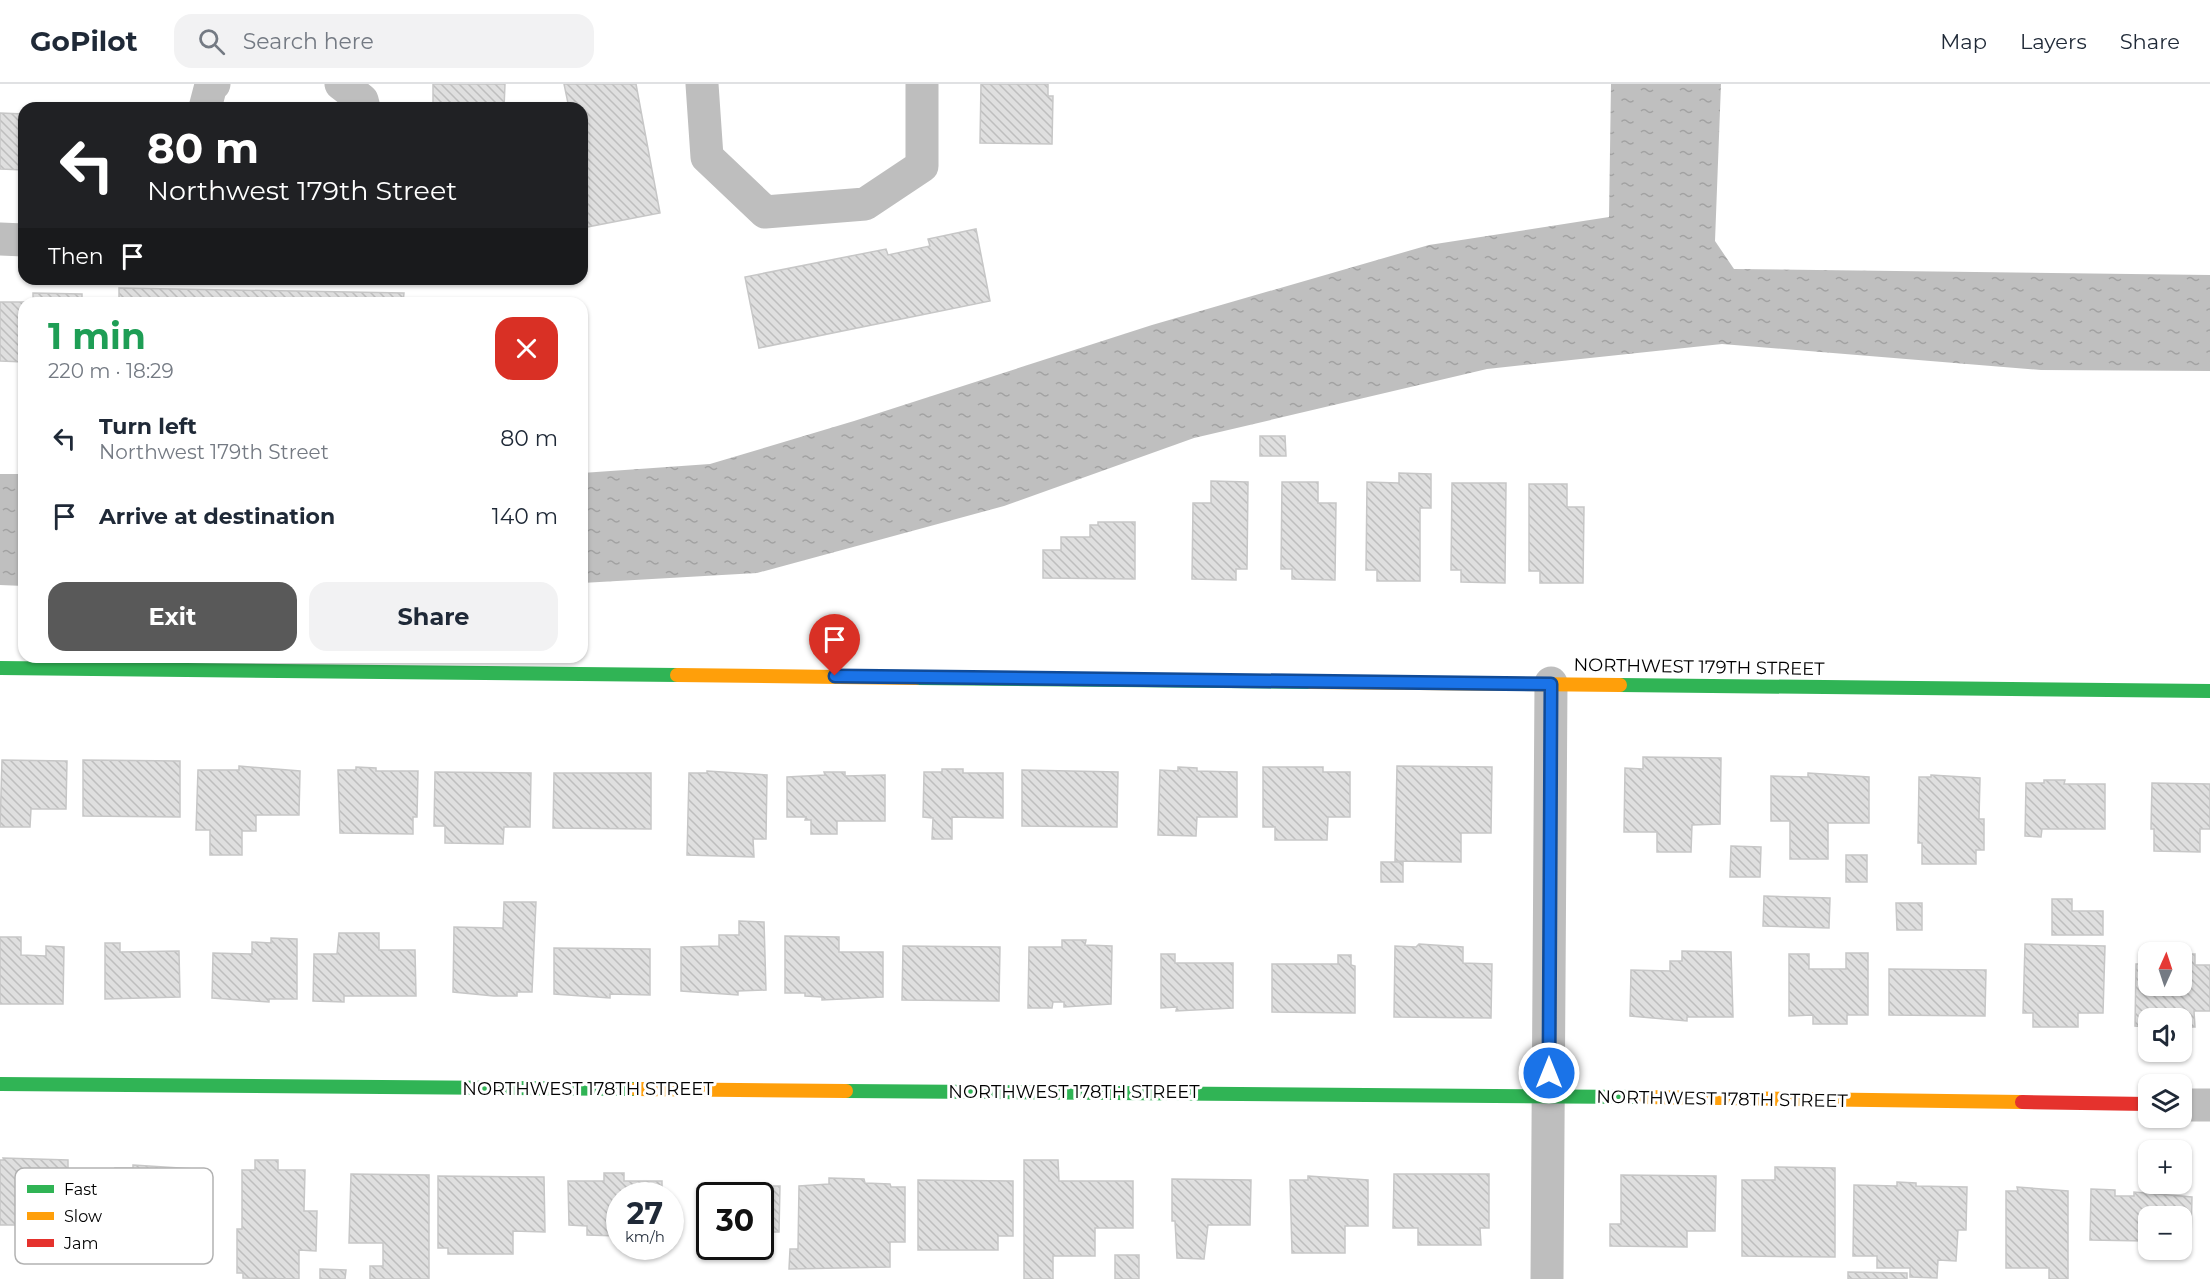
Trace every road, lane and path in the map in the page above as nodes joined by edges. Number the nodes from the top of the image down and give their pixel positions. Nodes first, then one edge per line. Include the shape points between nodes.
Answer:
1 (214, 84) edge
2 (341, 84) edge
3 (702, 84) edge
4 (922, 84) edge
5 (207, 102) edge
6 (362, 102) edge
7 (0, 239) edge
8 (18, 240) edge
9 (0, 668) edge
10 (1551, 684) junction
11 (2210, 690) edge
12 (0, 1084) edge
13 (1549, 1096) junction
14 (2138, 1104) edge
15 (2192, 1105) edge
16 (2210, 1105) edge
17 (1547, 1279) edge

1 - 5 street
2 - 6 street
3 - 4 street via 707,158 765,212 866,204 922,166
7 - 8 street
9 - 10 street, NORTHWEST 179TH STREET
10 - 11 street, NORTHWEST 179TH STREET
10 - 13 street
12 - 13 street, NORTHWEST 178TH STREET
13 - 14 street, NORTHWEST 178TH STREET
13 - 17 street
15 - 16 street

